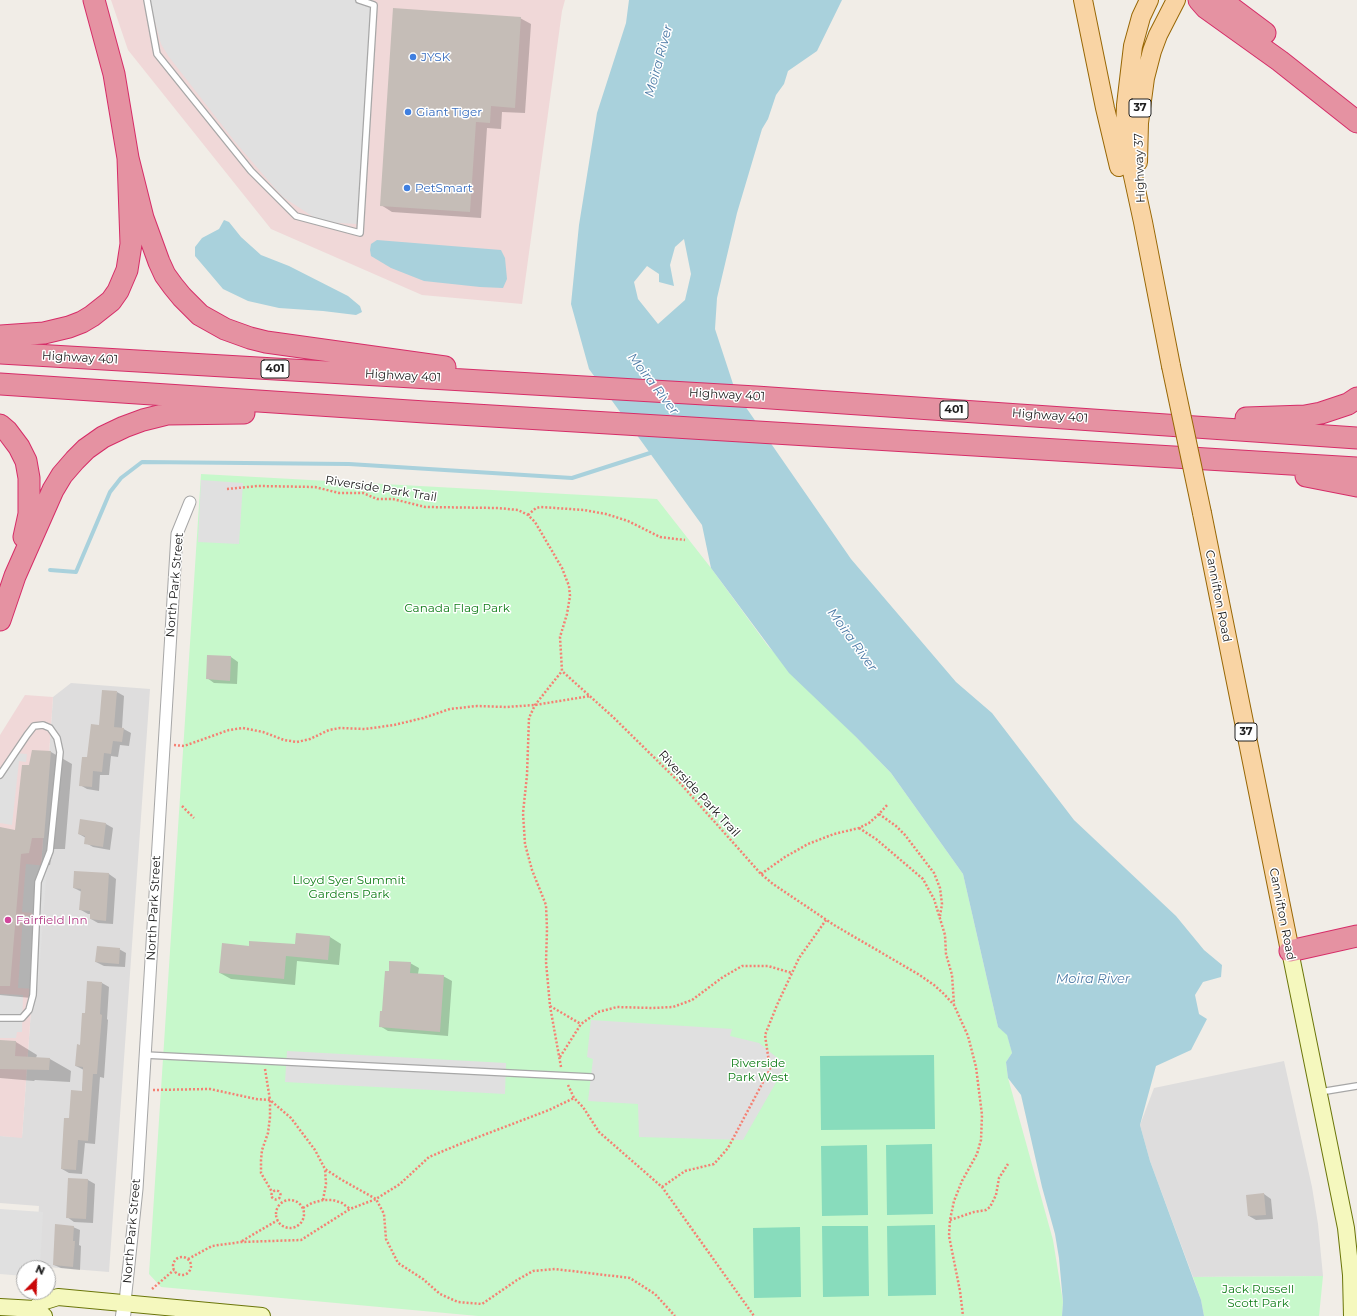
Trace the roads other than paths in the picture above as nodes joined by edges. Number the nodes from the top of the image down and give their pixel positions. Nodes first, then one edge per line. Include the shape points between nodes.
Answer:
1 (94, 0) edge
2 (147, 0) edge
3 (358, 0) edge
4 (1083, 0) edge
5 (1149, 0) edge
6 (1176, 0) edge
7 (1200, 0) edge
8 (1221, 0) edge
9 (1357, 105) edge
10 (1357, 122) edge
11 (128, 158) junction
12 (1143, 222) junction
13 (1162, 320) junction
14 (0, 336) edge
15 (0, 353) edge
16 (0, 384) edge
17 (557, 386) junction
18 (1357, 398) edge
19 (425, 412) junction
20 (1151, 423) junction
21 (0, 425) edge
22 (1357, 438) edge
23 (1124, 454) junction
24 (1357, 468) edge
25 (1357, 486) edge
26 (190, 502) dead end
27 (1202, 513) joint
28 (15, 576) junction
29 (0, 620) edge
30 (0, 775) edge
31 (1357, 936) edge
32 (1290, 951) junction
33 (0, 1018) edge
34 (145, 1055) junction
35 (590, 1078) dead end
36 (1357, 1086) edge
37 (1319, 1092) junction
38 (0, 1307) edge
39 (124, 1309) edge
40 (39, 1312) edge
41 (262, 1316) edge
42 (1352, 1316) edge

1 - 11 highway via 114,74
2 - 3 lane via 157,54 251,172 296,216 360,233 374,5
4 - 13 main road via 1125,193
5 - 12 main road, Highway 37 / 37 via 1133,46 1125,130
6 - 12 main road, Highway 37 / 37 via 1152,51 1143,88 1138,160
7 - 10 highway via 1206,8 1280,60
8 - 9 highway
11 - 14 highway via 130,256 125,275 111,301 82,322 70,327 44,333
11 - 17 highway via 143,218 165,275 177,292 200,315 225,329 266,342 425,364
12 - 13 main road, Highway 37 / 37
13 - 27 main road, Highway 37 / 37, bridge
15 - 17 highway, Highway 401 / 401
16 - 19 highway
17 - 20 highway, Highway 401 / 401
18 - 20 highway via 1348,404 1305,416
19 - 23 highway
19 - 28 highway via 167,414 124,427 86,449 62,475
20 - 22 highway, Highway 401 / 401
21 - 28 highway via 19,447 26,461 29,478 28,514
23 - 24 highway
23 - 25 highway via 1312,477
26 - 34 street, North Park Street via 177,534
27 - 32 main road, Cannifton Road / 37
28 - 29 highway
30 - 33 lane via 34,726 43,725 50,728 57,738 60,752 50,850 38,882 33,995 29,1010 22,1018
31 - 32 highway
32 - 37 main road, Cannifton Road
34 - 35 lane
34 - 39 street, North Park Street via 137,1189
36 - 37 lane
37 - 42 main road, Cannifton Road via 1346,1228
38 - 40 main road
39 - 40 main road via 58,1297 42,1302
39 - 41 main road

